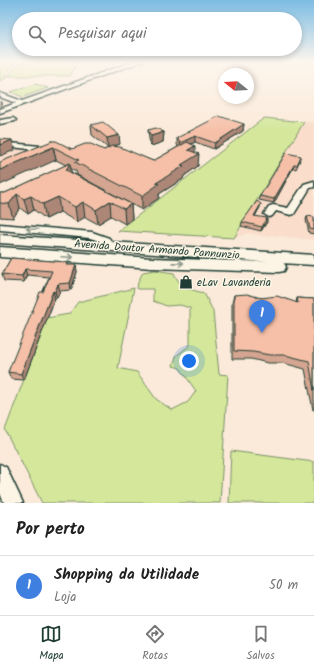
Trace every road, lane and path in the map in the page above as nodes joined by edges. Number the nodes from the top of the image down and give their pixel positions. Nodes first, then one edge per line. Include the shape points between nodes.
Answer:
1 (74, 84) edge
2 (0, 94) edge
3 (22, 103) junction
4 (0, 111) edge
5 (14, 120) dead end
6 (0, 122) edge
7 (0, 144) edge
8 (62, 150) edge
9 (314, 184) edge
10 (269, 214) dead end
11 (0, 227) edge
12 (0, 239) edge
13 (109, 245) junction
14 (125, 246) junction
15 (147, 248) junction
16 (0, 252) edge
17 (0, 256) edge
18 (47, 256) junction
19 (210, 259) junction
20 (118, 260) junction
21 (314, 260) edge
22 (141, 262) junction
23 (314, 268) edge
24 (0, 473) edge
25 (14, 503) edge

1 - 3 street
2 - 3 street
3 - 4 street
5 - 6 street
7 - 8 street
9 - 10 street via 307,186 291,212 273,208
13 -> 11 street via 105,240 92,234
12 - 13 main road, Avenida Doutor Armando Pannunzio
13 - 14 main road, Avenida Doutor Armando Pannunzio
14 - 15 main road, Avenida Doutor Armando Pannunzio
14 - 20 main road via 128,252
15 - 19 main road, Avenida Doutor Armando Pannunzio
15 - 22 main road via 140,254
16 - 18 main road, Avenida Doutor Armando Pannunzio
17 - 18 street
18 -> 20 main road, Avenida Doutor Armando Pannunzio
19 - 21 main road, Avenida Doutor Armando Pannunzio
22 -> 19 main road, Avenida Doutor Armando Pannunzio
19 - 23 main road, Avenida Doutor Armando Pannunzio
20 - 22 main road, Avenida Doutor Armando Pannunzio
24 - 25 street

